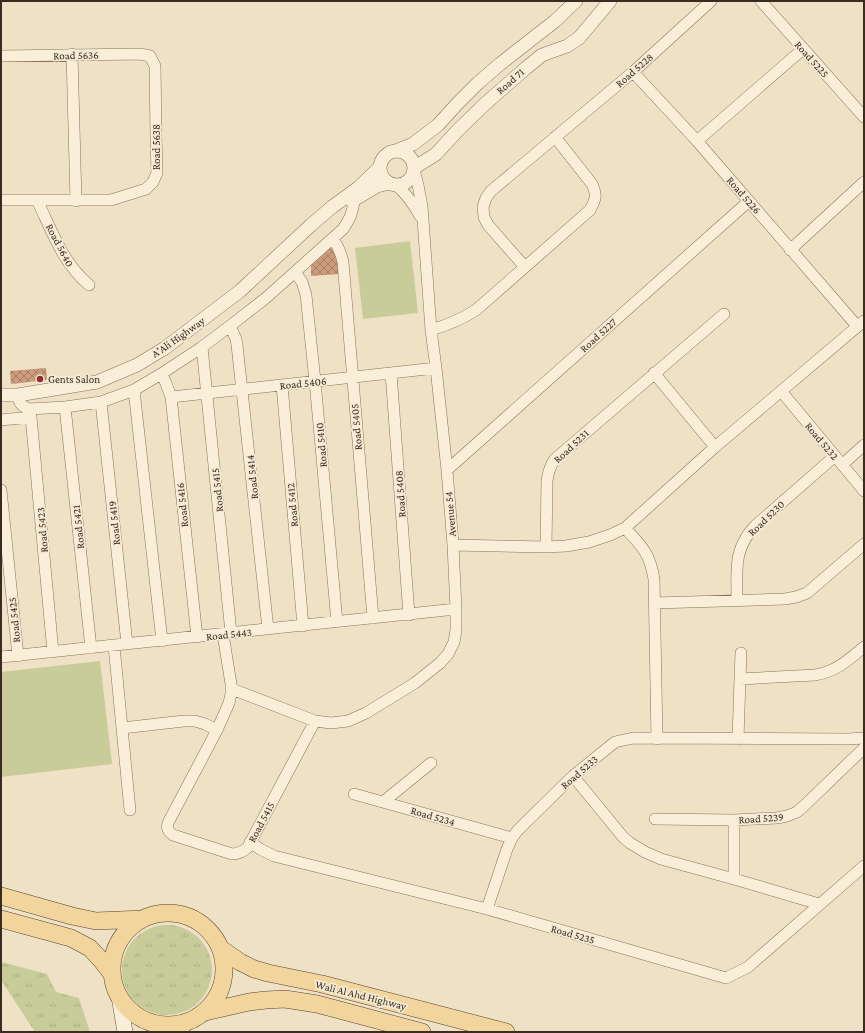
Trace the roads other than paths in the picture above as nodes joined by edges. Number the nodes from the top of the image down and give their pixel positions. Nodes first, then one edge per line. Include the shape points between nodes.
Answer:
1 (576, 1) edge
2 (610, 1) edge
3 (711, 1) edge
4 (761, 1) edge
5 (803, 49) junction
6 (72, 54) junction
7 (1, 56) edge
8 (150, 56) joint
9 (632, 72) junction
10 (864, 117) edge
11 (555, 138) junction
12 (697, 141) junction
13 (398, 150) junction
14 (379, 168) junction
15 (414, 169) junction
16 (864, 182) edge
17 (392, 184) junction
18 (1, 200) edge
19 (37, 200) junction
20 (354, 200) junction
21 (76, 201) junction
22 (749, 201) junction
23 (422, 220) junction
24 (311, 226) junction
25 (333, 239) junction
26 (790, 250) junction
27 (524, 266) junction
28 (295, 272) junction
29 (89, 284) dead end
30 (724, 314) dead end
31 (861, 324) edge
32 (230, 326) junction
33 (431, 330) junction
34 (202, 347) junction
35 (436, 368) junction
36 (391, 373) junction
37 (654, 373) junction
38 (161, 374) junction
39 (352, 377) junction
40 (315, 381) junction
41 (282, 385) junction
42 (242, 389) junction
43 (134, 390) junction
44 (781, 391) junction
45 (207, 393) junction
46 (1, 395) edge
47 (18, 395) junction
48 (170, 397) junction
49 (101, 402) junction
50 (1, 403) edge
51 (65, 407) junction
52 (30, 413) junction
53 (1, 420) edge
54 (864, 444) edge
55 (715, 447) junction
56 (835, 456) junction
57 (842, 465) junction
58 (447, 470) junction
59 (1, 490) edge
60 (864, 491) edge
61 (625, 528) junction
62 (864, 544) edge
63 (453, 545) junction
64 (546, 547) junction
65 (737, 600) junction
66 (655, 603) junction
67 (456, 609) junction
68 (410, 615) junction
69 (373, 618) junction
70 (338, 622) junction
71 (303, 626) junction
72 (268, 629) junction
73 (227, 634) junction
74 (197, 637) junction
75 (162, 641) junction
76 (127, 644) junction
77 (114, 646) junction
78 (864, 647) edge
79 (91, 648) junction
80 (53, 652) junction
81 (741, 652) dead end
82 (18, 656) junction
83 (1, 657) edge
84 (740, 679) junction
85 (232, 689) junction
86 (315, 721) junction
87 (122, 728) junction
88 (217, 730) junction
89 (864, 738) edge
90 (657, 739) junction
91 (738, 739) junction
92 (864, 748) edge
93 (432, 763) dead end
94 (573, 776) junction
95 (354, 794) dead end
96 (383, 802) junction
97 (130, 810) dead end
98 (655, 819) dead end
99 (734, 820) junction
100 (512, 838) junction
101 (250, 842) junction
102 (864, 866) edge
103 (734, 879) junction
104 (1, 896) edge
105 (819, 904) junction
106 (487, 910) junction
107 (1, 919) edge
108 (143, 919) junction
109 (220, 948) junction
110 (112, 974) junction
111 (119, 996) junction
112 (205, 1012) junction
113 (182, 1027) edge
114 (125, 1032) edge
115 (422, 1032) edge
116 (506, 1032) edge

1 - 13 street, Road 71 via 478,83 438,125 413,144
2 - 15 street, Road 71 via 579,38 567,46 542,55 486,102 436,154
3 - 9 street, Road 5228
4 - 5 street, Road 5225
5 - 10 street, Road 5225
5 - 12 street
6 - 7 street, Road 5636
6 - 8 street, Road 5636
6 - 21 street
8 - 21 street, Road 5638 via 156,66 157,173 153,182 146,189 111,200
9 - 11 street, Road 5228
9 - 12 street, Road 5226
11 - 27 street via 592,184 596,192 595,202 590,210
11 - 27 street, Road 5228 via 491,191 483,207 488,225
12 - 22 street, Road 5226
13 - 14 street via 386,154
13 - 15 street via 408,155
14 - 17 street via 382,177
14 - 24 street, A'Ali Highway
15 - 17 street via 407,181 400,185
15 - 23 street, Avenue 54 via 422,206
16 - 26 street
17 - 20 street, A'Ali Highway via 377,186
17 - 23 street, Avenue 54 via 410,198
18 - 19 street, Road 5638
19 - 21 street, Road 5638
19 - 29 street, Road 5640 via 62,253 74,270
20 - 24 street, A'Ali Highway via 329,218
20 - 25 street via 349,220
22 - 26 street, Road 5226
22 - 58 street, Road 5227
23 - 33 street, Avenue 54
24 - 47 street, A'Ali Highway via 240,291 165,348 137,365 97,382
25 - 28 street
25 - 39 street, Road 5405 via 342,255
26 - 31 street, Road 5226
27 - 33 street via 476,310 452,323
28 - 32 street
28 - 40 street, Road 5410 via 302,282 306,295
30 - 37 street, Road 5231
31 - 44 street
32 - 34 street
32 - 42 street, Road 5414 via 236,339
33 - 35 street, Avenue 54
34 - 38 street
34 - 45 street, Road 5415
35 - 36 street, Road 5406
35 - 58 street, Avenue 54
36 - 39 street, Road 5406
36 - 68 street, Road 5408
37 - 55 street
37 - 64 street, Road 5231 via 560,453 550,465 547,481
38 - 43 street
38 - 48 street, Road 5416
39 - 40 street, Road 5406
39 - 69 street, Road 5405
40 - 41 street, Road 5406
40 - 70 street, Road 5410
41 - 42 street, Road 5406
41 - 71 street, Road 5412
42 - 45 street, Road 5406
42 - 72 street, Road 5414
43 - 49 street
43 - 75 street
44 - 55 street
44 - 56 street, Road 5232
45 - 48 street, Road 5406
45 - 73 street, Road 5415
46 - 47 street, A'Ali Highway
47 - 50 street, A'Ali Highway
47 - 52 street via 18,401
48 - 74 street, Road 5416
49 - 51 street
49 - 76 street, Road 5419
51 - 52 street
51 - 79 street, Road 5421
52 - 53 street
52 - 80 street, Road 5423
54 - 57 street
55 - 61 street
56 - 57 street, Road 5232
56 - 65 street, Road 5230 via 755,526 745,538 739,552
57 - 60 street, Road 5232
58 - 63 street, Avenue 54
59 - 82 street, Road 5425
61 - 64 street via 589,542
61 - 66 street via 641,544 652,567
62 - 65 street via 807,593 785,599
63 - 64 street
63 - 67 street, Avenue 54
65 - 66 street
66 - 90 street
67 - 68 street, Road 5443
67 - 86 street, Avenue 54 via 454,642 448,654 415,683 348,721
68 - 69 street, Road 5443
69 - 70 street, Road 5443
70 - 71 street, Road 5443
71 - 72 street, Road 5443
72 - 73 street, Road 5443
73 - 74 street, Road 5443
73 - 85 street, Road 5415
74 - 75 street, Road 5443
75 - 76 street, Road 5443
76 - 77 street, Road 5443
77 - 79 street, Road 5443
77 - 87 street
78 - 84 street via 826,673
79 - 80 street, Road 5443
80 - 82 street, Road 5443
81 - 84 street
82 - 83 street, Road 5443
84 - 91 street
85 - 86 street
85 - 88 street, Road 5415
86 - 101 street, Road 5415
87 - 88 street via 195,721
87 - 97 street
88 - 101 street, Road 5415 via 169,821 168,832 232,854 243,852
89 - 91 street, Road 5233
90 - 91 street, Road 5233
90 - 94 street, Road 5233 via 633,738 615,742
92 - 99 street, Road 5239 via 797,812 777,818
93 - 96 street
94 - 100 street, Road 5233
94 - 103 street via 623,837 637,848 661,859
95 - 96 street, Road 5234
96 - 100 street, Road 5234
98 - 99 street, Road 5239
99 - 103 street
100 - 106 street, Road 5233
101 - 106 street, Road 5235 via 274,856
102 - 105 street, Road 5235
103 - 105 street
104 - 108 main road via 96,921
105 - 106 street, Road 5235 via 748,967 726,978
107 - 110 main road via 71,938 90,948
108 - 109 main road via 158,914 188,917 202,924 213,935
108 - 110 main road via 119,942 113,957
109 - 112 main road via 224,965 223,983
109 - 116 main road, Wali Al Ahd Highway via 254,969
110 - 111 main road
111 - 113 main road via 136,1015 147,1021
111 - 114 main road
112 - 113 main road
112 - 115 main road, Wali Al Ahd Highway via 249,1002 284,999 317,1004

